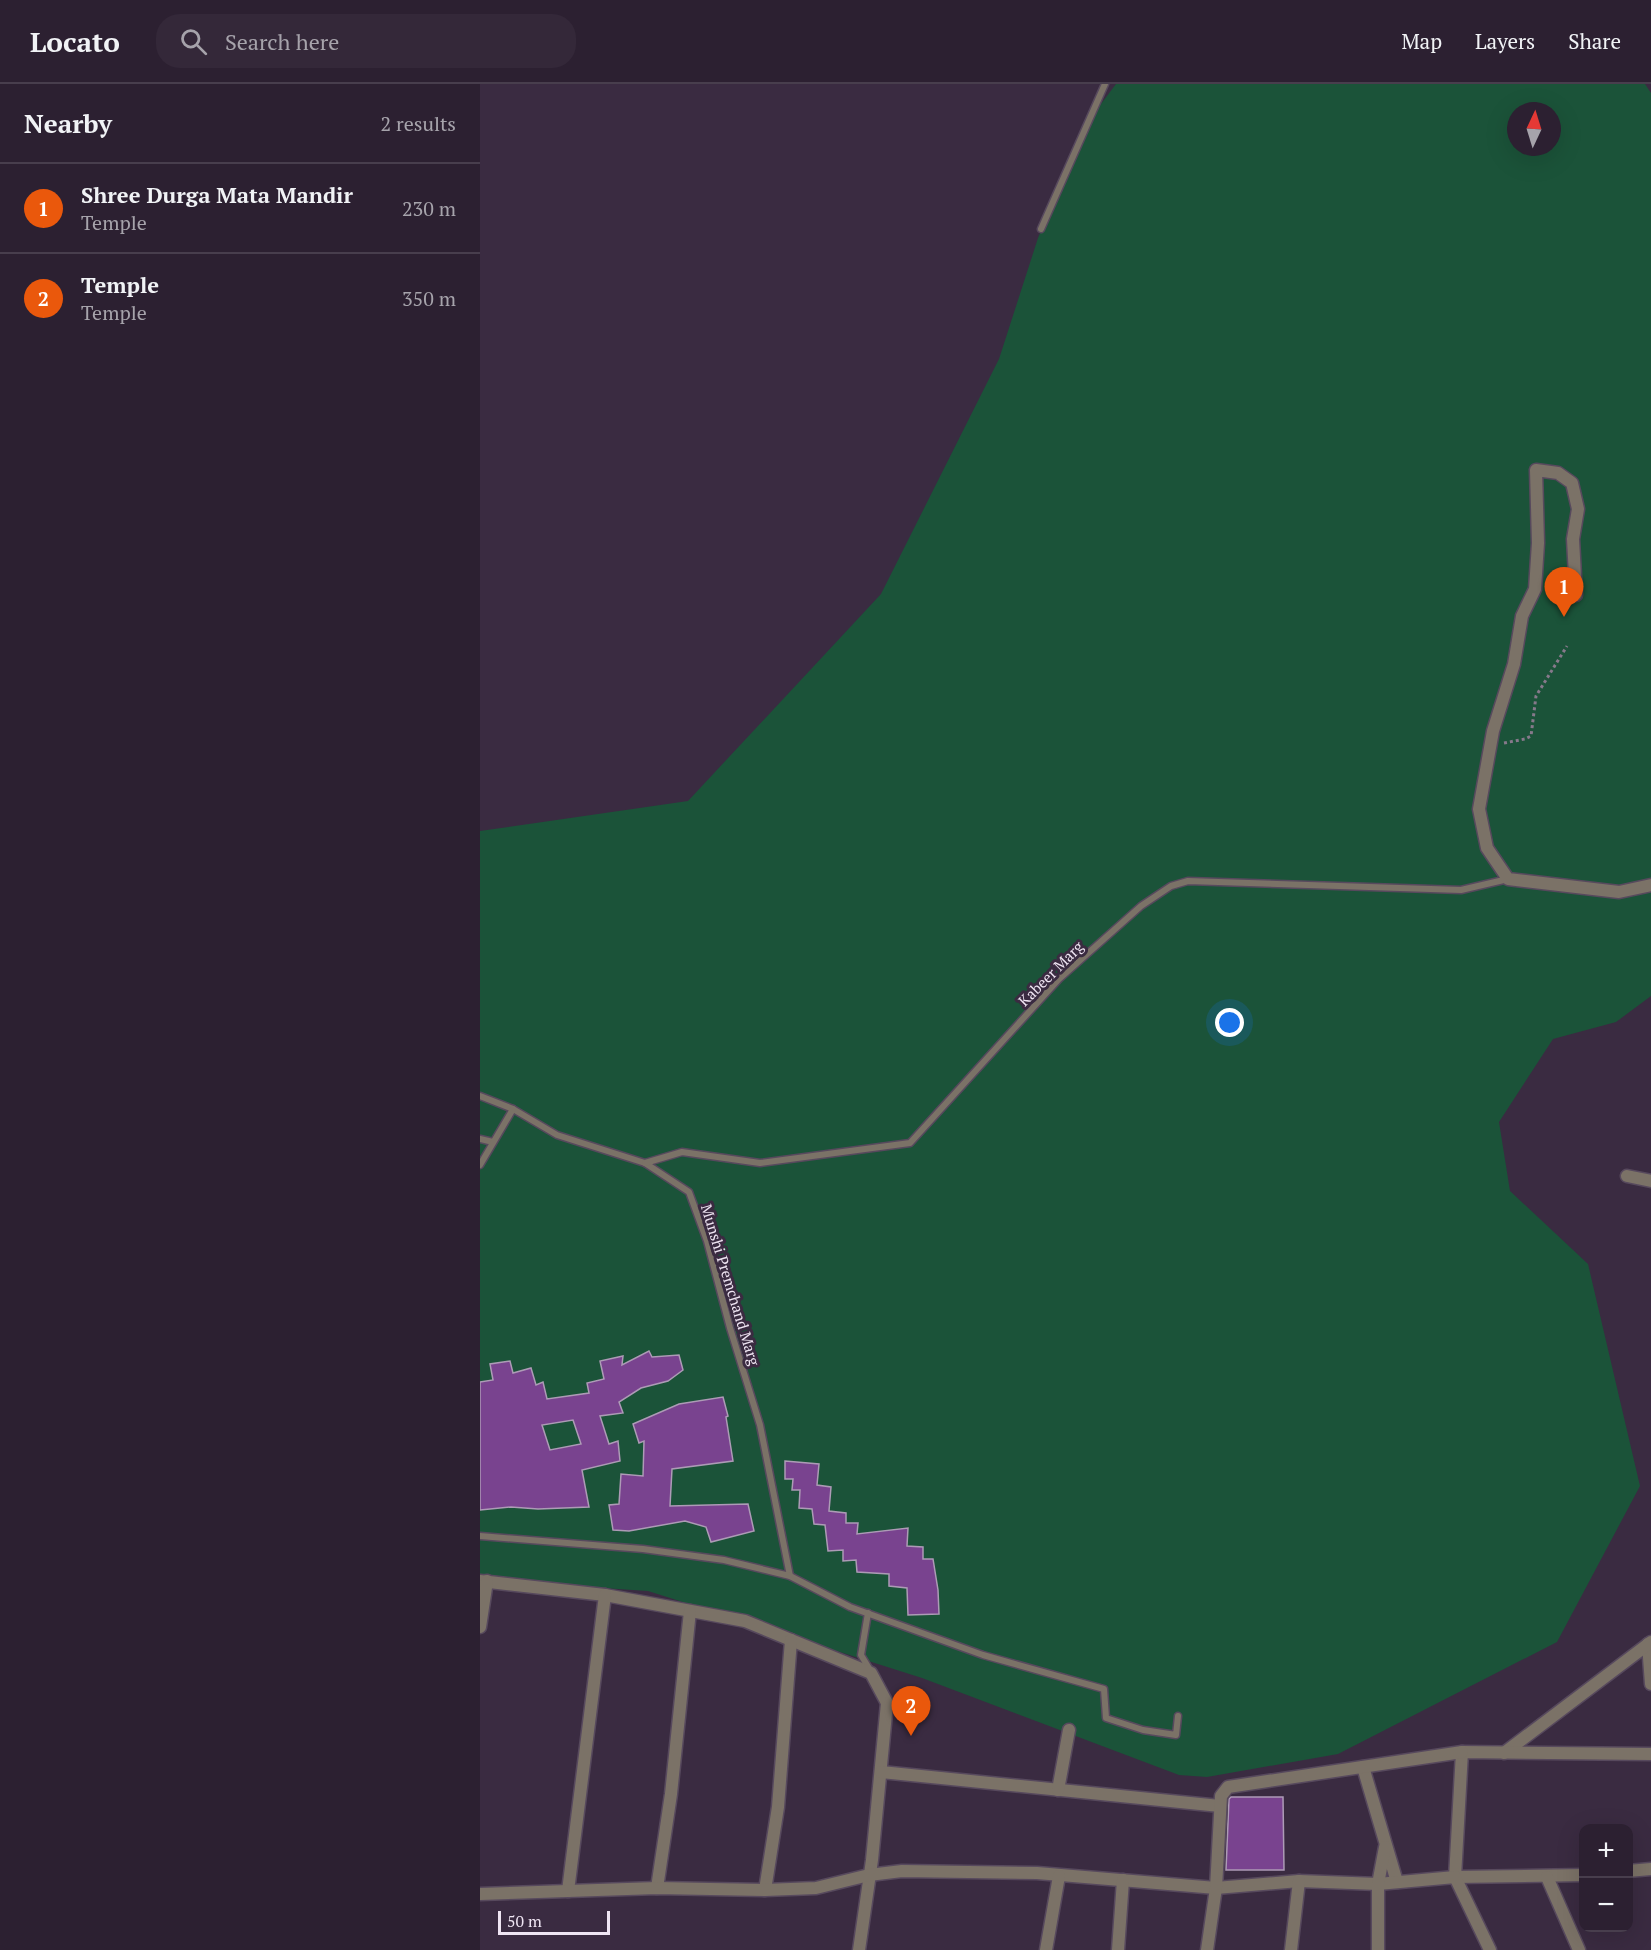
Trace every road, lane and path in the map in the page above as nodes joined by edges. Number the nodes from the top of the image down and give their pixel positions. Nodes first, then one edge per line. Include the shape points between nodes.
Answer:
1 (1105, 84) edge
2 (1041, 229) dead end
3 (1576, 595) dead end
4 (1567, 646) dead end
5 (1491, 745) junction
6 (1508, 879) junction
7 (1651, 885) edge
8 (480, 1096) edge
9 (513, 1108) junction
10 (480, 1139) edge
11 (494, 1142) junction
12 (645, 1163) junction
13 (480, 1165) edge
14 (1627, 1176) dead end
15 (1651, 1181) edge
16 (480, 1536) edge
17 (790, 1576) junction
18 (483, 1581) edge
19 (605, 1595) junction
20 (690, 1611) junction
21 (868, 1613) junction
22 (480, 1627) edge
23 (791, 1640) junction
24 (1650, 1643) edge
25 (872, 1673) junction
26 (1651, 1684) edge
27 (1178, 1716) dead end
28 (1069, 1731) dead end
29 (1462, 1752) junction
30 (1504, 1753) junction
31 (1651, 1754) edge
32 (1363, 1767) junction
33 (881, 1772) junction
34 (1058, 1790) junction
35 (1220, 1806) junction
36 (1386, 1844) junction
37 (1651, 1869) edge
38 (1633, 1871) edge
39 (870, 1875) junction
40 (1579, 1875) edge
41 (1059, 1876) junction
42 (1455, 1877) junction
43 (1547, 1877) junction
44 (1123, 1880) junction
45 (1299, 1881) junction
46 (1397, 1882) junction
47 (1378, 1884) junction
48 (657, 1888) junction
49 (1216, 1888) junction
50 (765, 1890) junction
51 (568, 1891) junction
52 (480, 1894) edge
53 (859, 1950) edge
54 (1046, 1950) edge
55 (1118, 1950) edge
56 (1208, 1950) edge
57 (1291, 1950) edge
58 (1378, 1950) edge
59 (1490, 1950) edge
60 (1579, 1950) edge

1 - 2 lane
3 - 5 street via 1573,538 1578,509 1572,483 1558,473 1536,470 1535,588 1522,616 1514,664
4 - 5 path via 1536,696 1531,736
5 - 6 street via 1479,809 1487,848
6 - 7 street via 1619,892
6 - 12 lane, Kabeer Marg via 1461,890 1188,881 1171,886 1141,906 1059,979 910,1143 760,1163 682,1152
8 - 9 lane, Munshi Premchand Marg
9 - 11 lane
9 - 12 lane, Munshi Premchand Marg via 557,1135
10 - 11 lane
11 - 13 lane
12 - 17 lane, Munshi Premchand Marg via 689,1192 707,1241 760,1425
14 - 15 street
16 - 17 lane via 643,1548 724,1560
17 - 21 lane
18 - 19 street
18 - 22 street
19 - 20 street
19 - 51 street
20 - 23 street via 745,1621
20 - 48 street
21 - 25 lane via 861,1655
21 - 27 lane via 983,1655 1104,1689 1106,1718 1176,1736
23 - 25 street
23 - 50 street via 778,1808
24 - 26 street
24 - 30 street
25 - 33 street via 887,1703
28 - 34 street
29 - 30 street
29 - 32 street
29 - 42 street
30 - 31 street
32 - 35 street via 1228,1788 1221,1796
32 - 36 street
33 - 34 street
33 - 39 street
34 - 35 street
35 - 49 street
36 - 46 street
36 - 47 street
37 - 38 street
39 - 41 street via 902,1871
39 - 50 street via 816,1888
39 - 53 street
40 - 43 street
41 - 44 street
41 - 54 street
42 - 43 street
42 - 46 street
42 - 59 street
43 - 60 street
44 - 49 street
44 - 55 street
45 - 47 street
45 - 49 street
45 - 57 street
46 - 47 street
47 - 58 street
48 - 50 street
48 - 51 street
49 - 56 street
51 - 52 street

